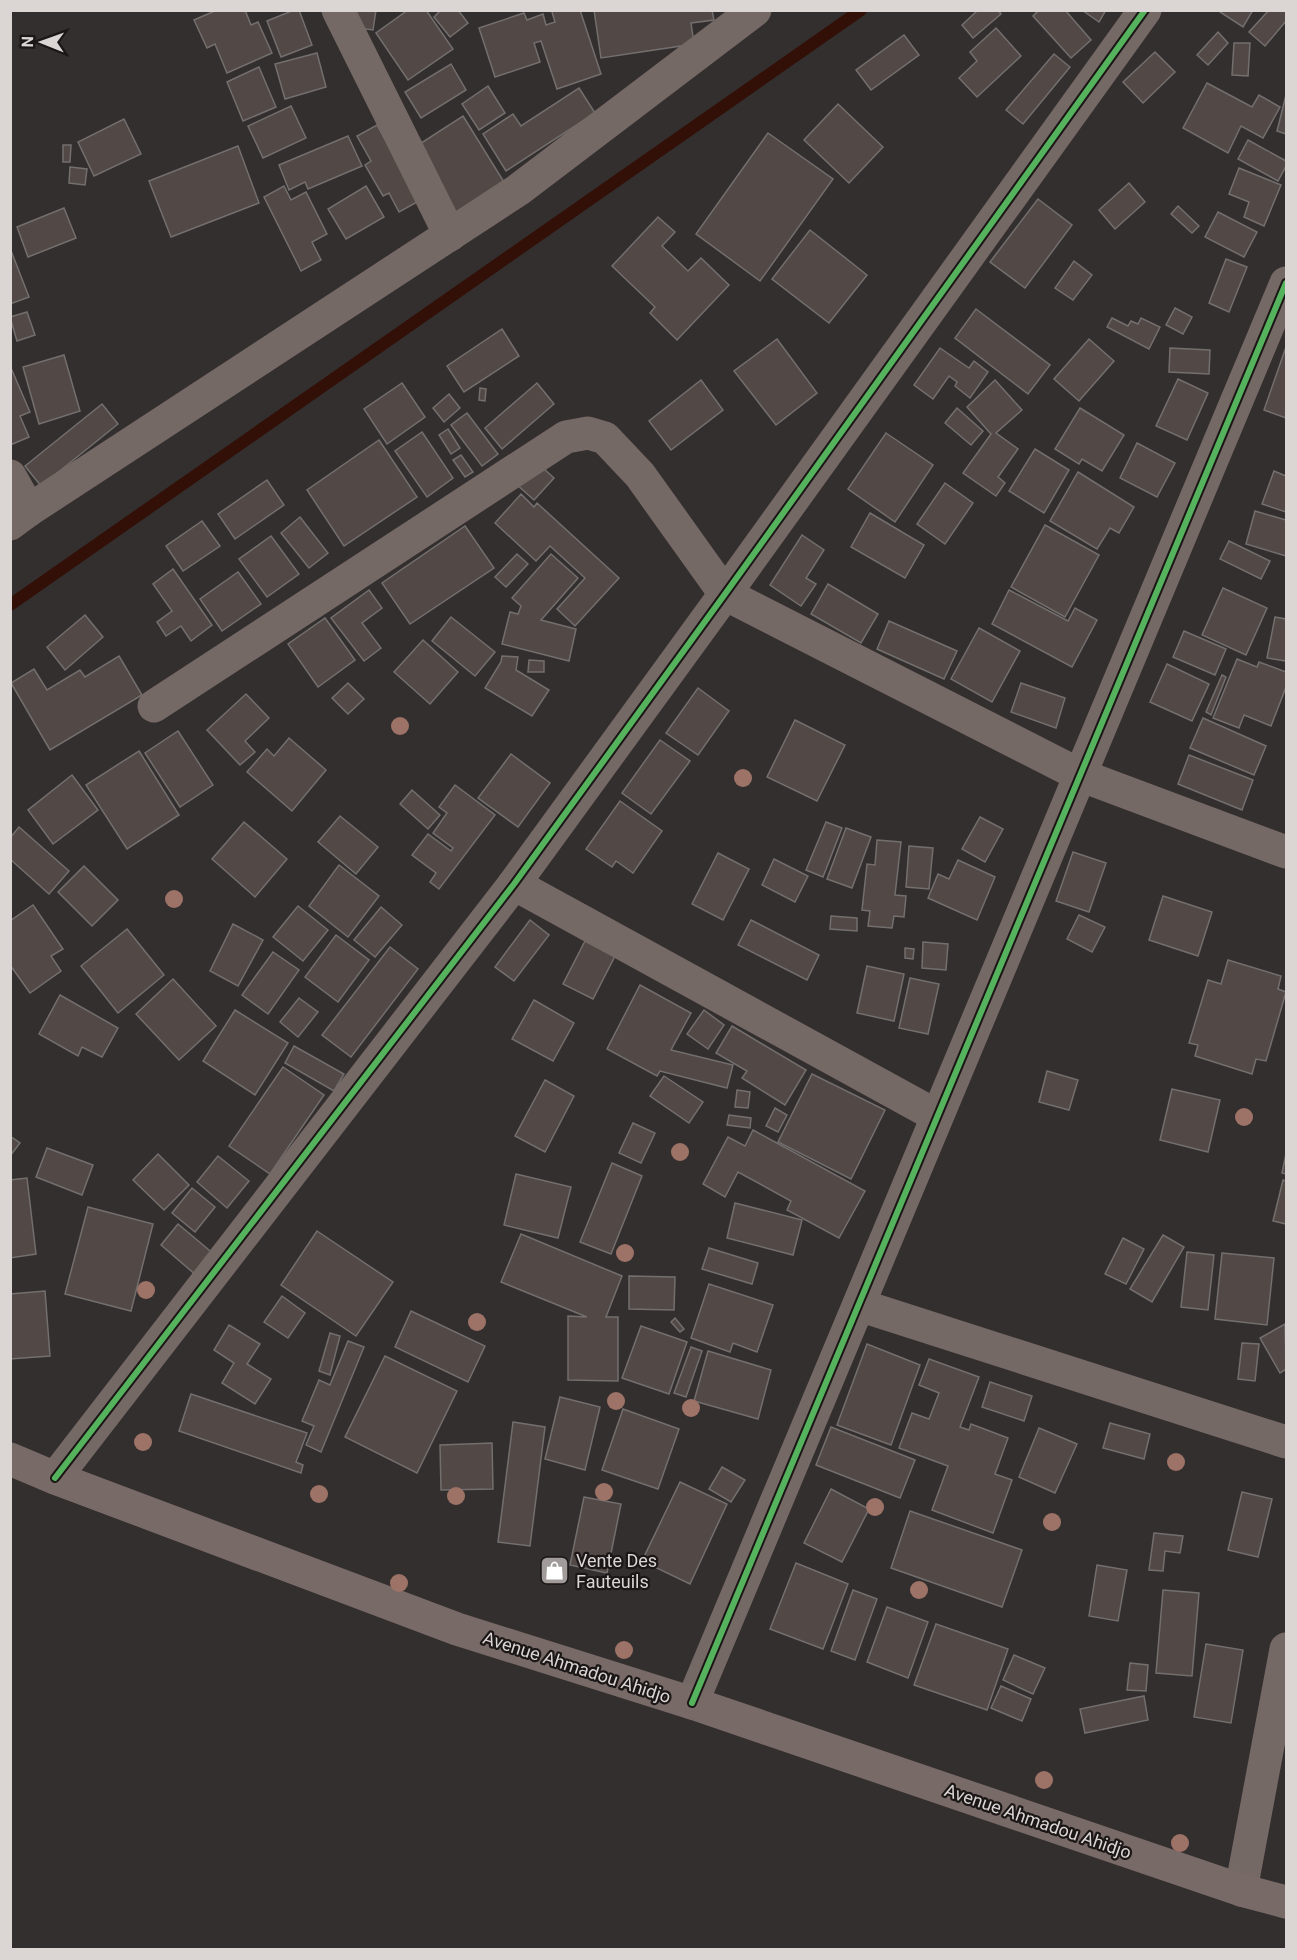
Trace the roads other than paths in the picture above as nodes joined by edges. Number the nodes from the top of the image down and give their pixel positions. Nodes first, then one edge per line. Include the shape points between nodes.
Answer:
1 (338, 10) edge
2 (755, 10) edge
3 (1145, 10) edge
4 (450, 235) junction
5 (1287, 283) edge
6 (10, 476) edge
7 (20, 517) edge
8 (725, 594) junction
9 (154, 706) dead end
10 (1080, 775) junction
11 (1287, 852) edge
12 (514, 884) junction
13 (937, 1116) junction
14 (859, 1305) junction
15 (1287, 1442) edge
16 (10, 1459) edge
17 (55, 1478) junction
18 (1287, 1649) edge
19 (692, 1703) junction
20 (1241, 1890) junction
21 (1287, 1902) edge

1 - 4 street
2 - 4 street via 518,190
3 - 8 street
4 - 7 street
5 - 10 street
6 - 7 street
8 - 9 street via 640,475 605,438 588,433 566,437
8 - 10 street
8 - 12 street
10 - 11 street
10 - 13 street
12 - 13 street
12 - 17 street
13 - 14 street
14 - 15 street
14 - 19 street
16 - 17 main road, Avenue Ahmadou Ahidjo
17 - 19 main road, Avenue Ahmadou Ahidjo via 457,1629
18 - 20 street
19 - 20 main road, Avenue Ahmadou Ahidjo
20 - 21 main road, Avenue Ahmadou Ahidjo

